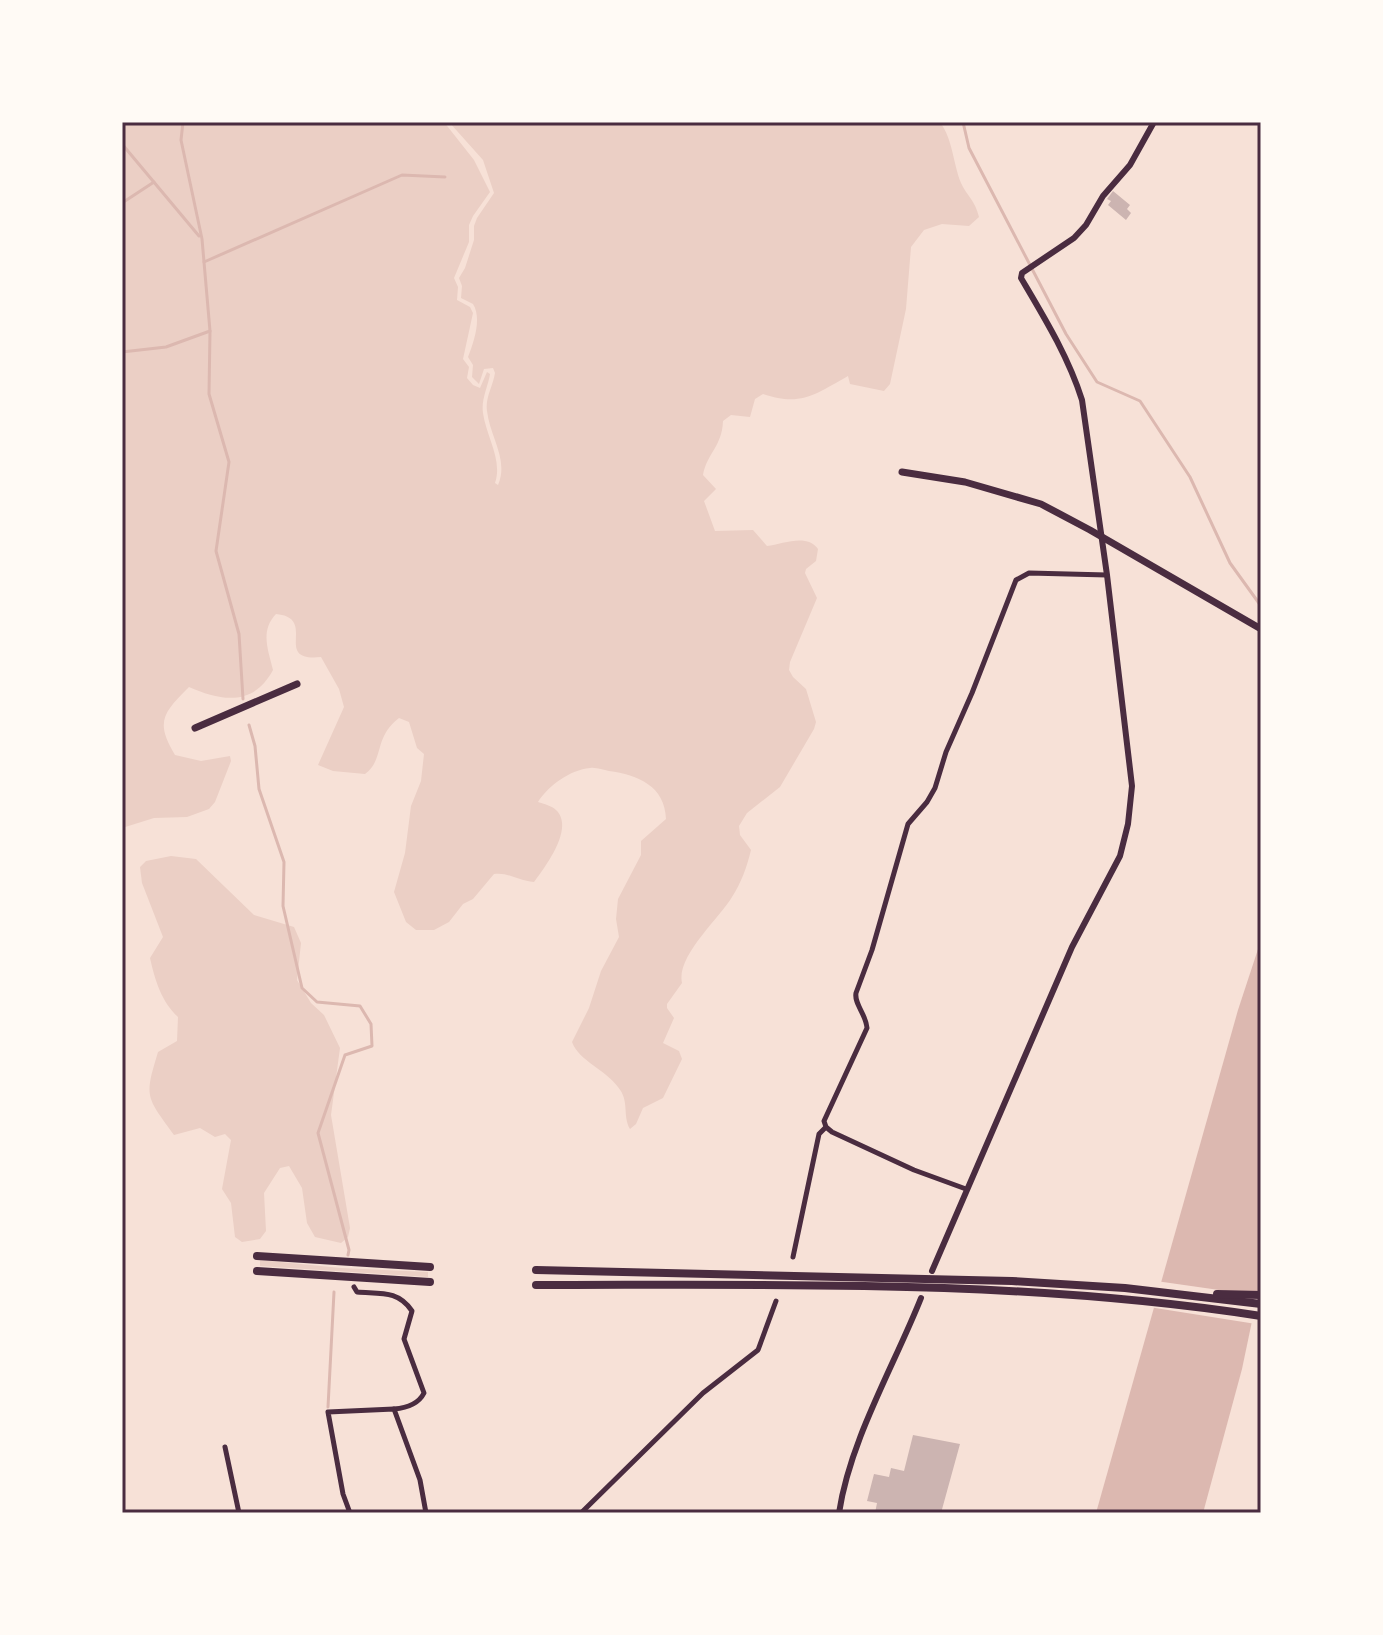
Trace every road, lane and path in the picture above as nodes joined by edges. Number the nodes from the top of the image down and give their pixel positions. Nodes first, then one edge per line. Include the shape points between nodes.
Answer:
1 (1154, 122) edge
2 (902, 472) dead end
3 (1107, 575) junction
4 (1261, 629) edge
5 (297, 684) dead end
6 (195, 728) dead end
7 (826, 1127) junction
8 (966, 1189) junction
9 (257, 1256) dead end
10 (793, 1257) dead end
11 (430, 1267) dead end
12 (536, 1270) dead end
13 (257, 1271) dead end
14 (932, 1271) dead end
15 (430, 1282) dead end
16 (536, 1285) dead end
17 (354, 1287) dead end
18 (1197, 1295) junction
19 (1261, 1295) edge
20 (921, 1298) dead end
21 (776, 1301) dead end
22 (1261, 1304) edge
23 (1261, 1316) edge
24 (394, 1409) junction
25 (225, 1447) dead end
26 (239, 1513) edge
27 (350, 1513) edge
28 (426, 1513) edge
29 (581, 1513) edge
30 (839, 1513) edge

1 - 3 street via 1086,225 1021,278 1062,349 1082,400
2 - 4 main road via 949,478 1041,504
3 - 7 street via 1029,573 1016,580 935,788 908,824 856,993 867,1028 828,1110
3 - 8 street via 1132,786 1128,824 1120,856 1072,947
5 - 6 main road
7 - 8 street
7 - 10 street via 819,1134
8 - 14 street
9 - 11 highway
12 - 18 highway via 1012,1281
13 - 15 highway
16 - 23 highway via 1012,1291
17 - 24 street via 357,1292 397,1295 412,1311 404,1339 424,1393 407,1408
18 - 19 highway
18 - 22 highway
20 - 30 street via 862,1436
21 - 29 street via 758,1350 703,1393
24 - 27 street via 328,1412
24 - 28 street
25 - 26 street

